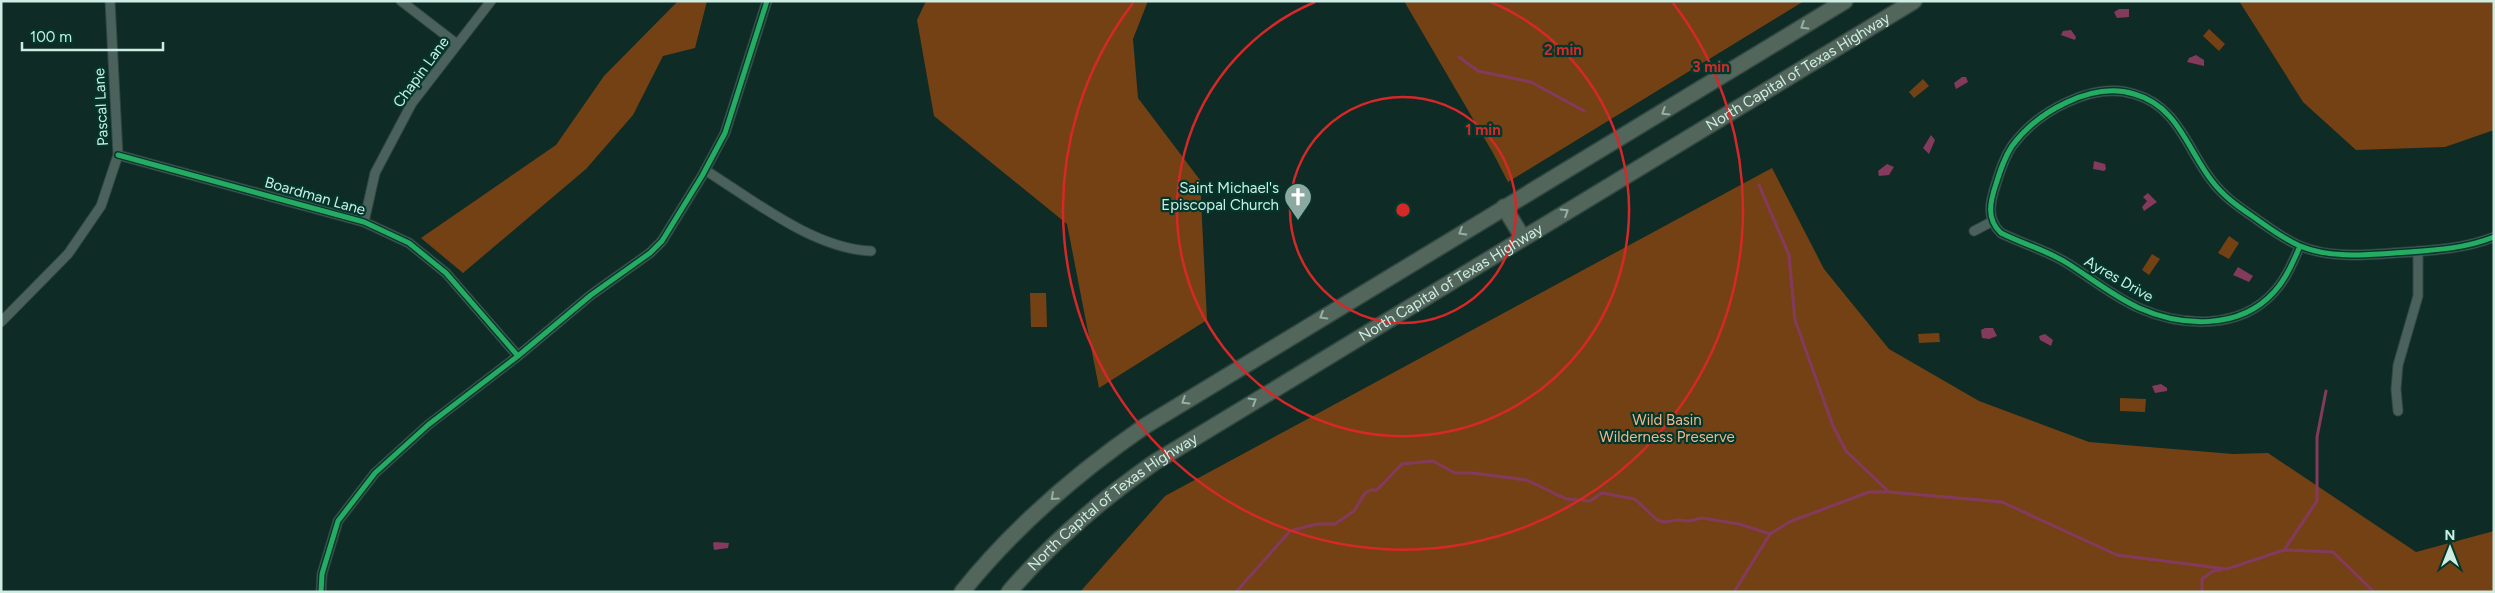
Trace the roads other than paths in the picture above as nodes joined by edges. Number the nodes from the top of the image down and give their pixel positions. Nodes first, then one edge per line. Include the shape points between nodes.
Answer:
1 (110, 1) edge
2 (401, 1) edge
3 (492, 1) edge
4 (767, 1) edge
5 (1845, 1) edge
6 (1914, 1) edge
7 (457, 44) junction
8 (118, 155) junction
9 (705, 170) junction
10 (1504, 207) junction
11 (1993, 221) junction
12 (364, 222) junction
13 (1974, 231) dead end
14 (2494, 237) edge
15 (1524, 238) junction
16 (2300, 246) junction
17 (2418, 251) junction
18 (872, 252) dead end
19 (1, 322) edge
20 (518, 356) junction
21 (2398, 411) dead end
22 (321, 592) edge
23 (962, 592) edge
24 (1009, 592) edge

1 - 8 street, Pascal Lane
2 - 7 street
3 - 7 street, Chapin Lane
4 - 9 street via 732,114
5 -> 10 highway
15 -> 6 highway, North Capital of Texas Highway
7 - 12 street, Chapin Lane via 412,103 375,173
8 - 12 street, Boardman Lane
8 - 19 street, Pascal Lane via 101,206 68,254
9 - 18 street via 821,240 848,249
9 - 20 street via 662,241 650,253 591,295
10 - 15 highway
10 -> 23 highway via 1122,442 1028,521
11 - 13 street
11 - 16 street, Ayres Drive via 2001,233 2062,260 2136,307 2190,321 2230,319 2256,308 2278,287
11 - 16 street via 1990,204 1995,186 2009,152 2023,134 2071,102 2088,94 2116,90 2143,96 2164,109 2224,195
12 - 20 street, Boardman Lane via 409,243 446,273
14 - 17 street via 2476,244
24 -> 15 highway, North Capital of Texas Highway via 1061,538 1155,462
16 - 17 street via 2352,255
17 - 21 street via 2418,296 2398,365
20 - 22 street via 428,425 375,473 338,521 322,574

